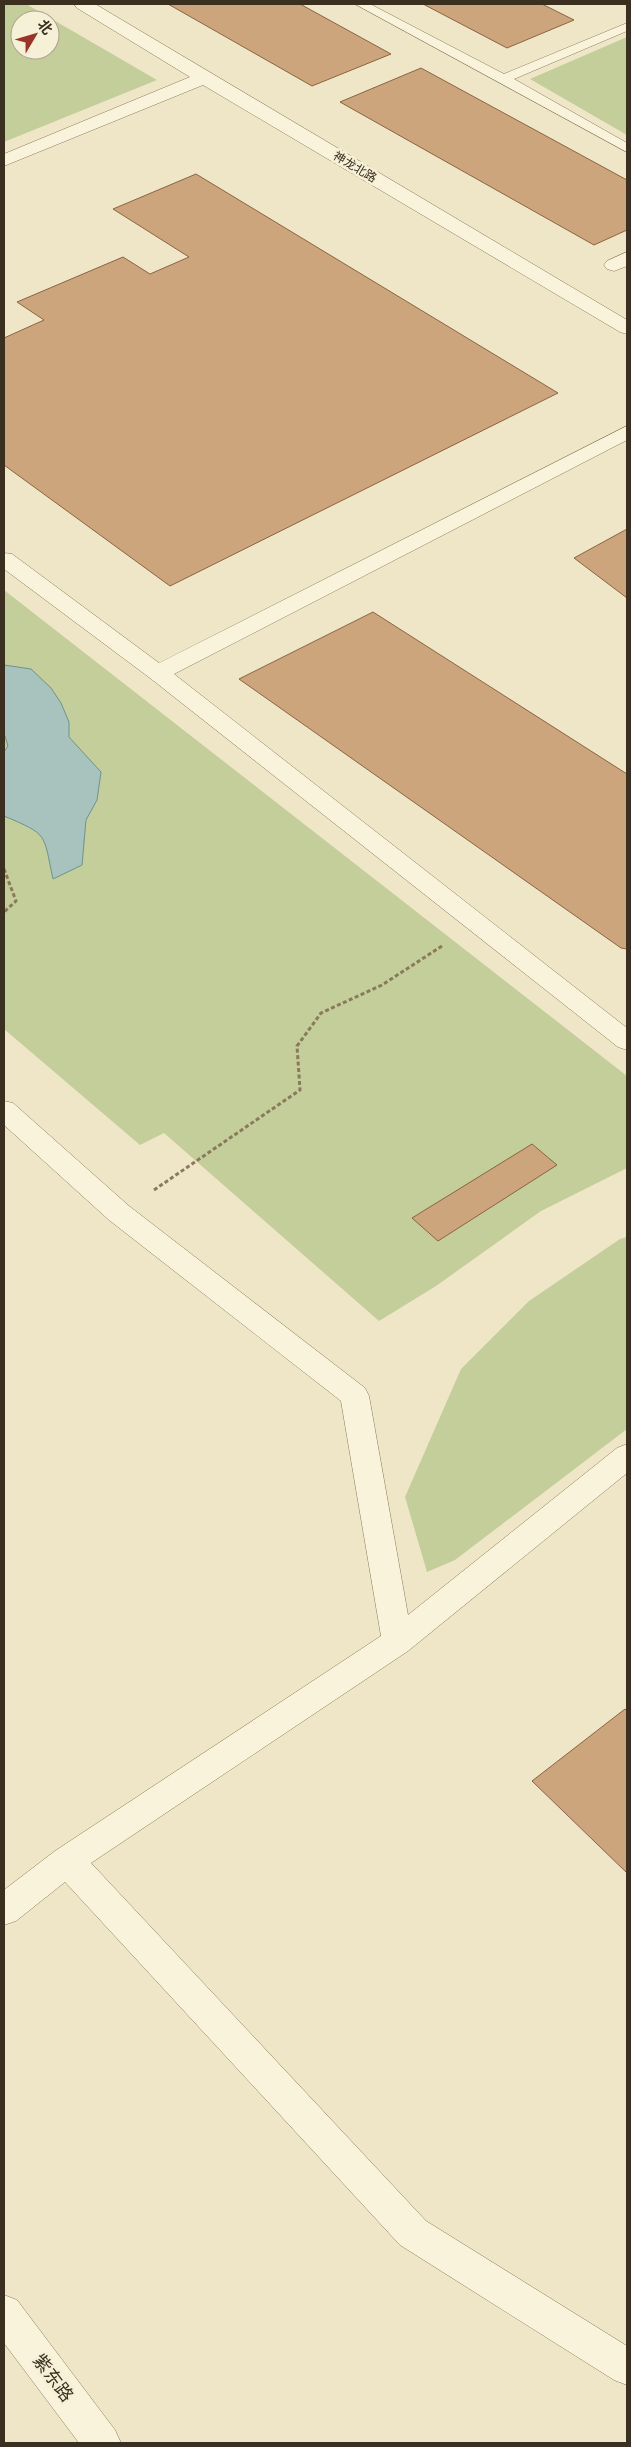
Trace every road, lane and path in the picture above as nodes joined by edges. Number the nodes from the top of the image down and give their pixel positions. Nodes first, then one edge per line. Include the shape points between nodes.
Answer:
1 (83, 4) edge
2 (361, 4) edge
3 (627, 28) edge
4 (204, 78) junction
5 (504, 79) junction
6 (627, 148) edge
7 (4, 160) edge
8 (627, 328) edge
9 (627, 432) edge
10 (4, 559) edge
11 (158, 673) junction
12 (4, 869) edge
13 (4, 912) edge
14 (477, 924) junction
15 (627, 1041) edge
16 (4, 1110) edge
17 (119, 1213) junction
18 (627, 1456) edge
19 (397, 1642) junction
20 (67, 1860) junction
21 (4, 1910) edge
22 (4, 2313) edge
23 (627, 2367) edge
24 (102, 2443) edge

1 - 4 street, 神龙北路
2 - 5 lane
3 - 5 lane
4 - 7 street
4 - 8 street, 神龙北路
5 - 6 lane
9 - 11 street
10 - 11 street
11 - 14 street
12 - 13 path via 16,901
14 - 15 street
14 - 17 path via 382,985 321,1013 297,1046 300,1090
16 - 17 street
17 - 19 street via 355,1396
18 - 19 street
19 - 20 street
20 - 21 street
20 - 23 street via 413,2233
22 - 24 street, 紫东路

